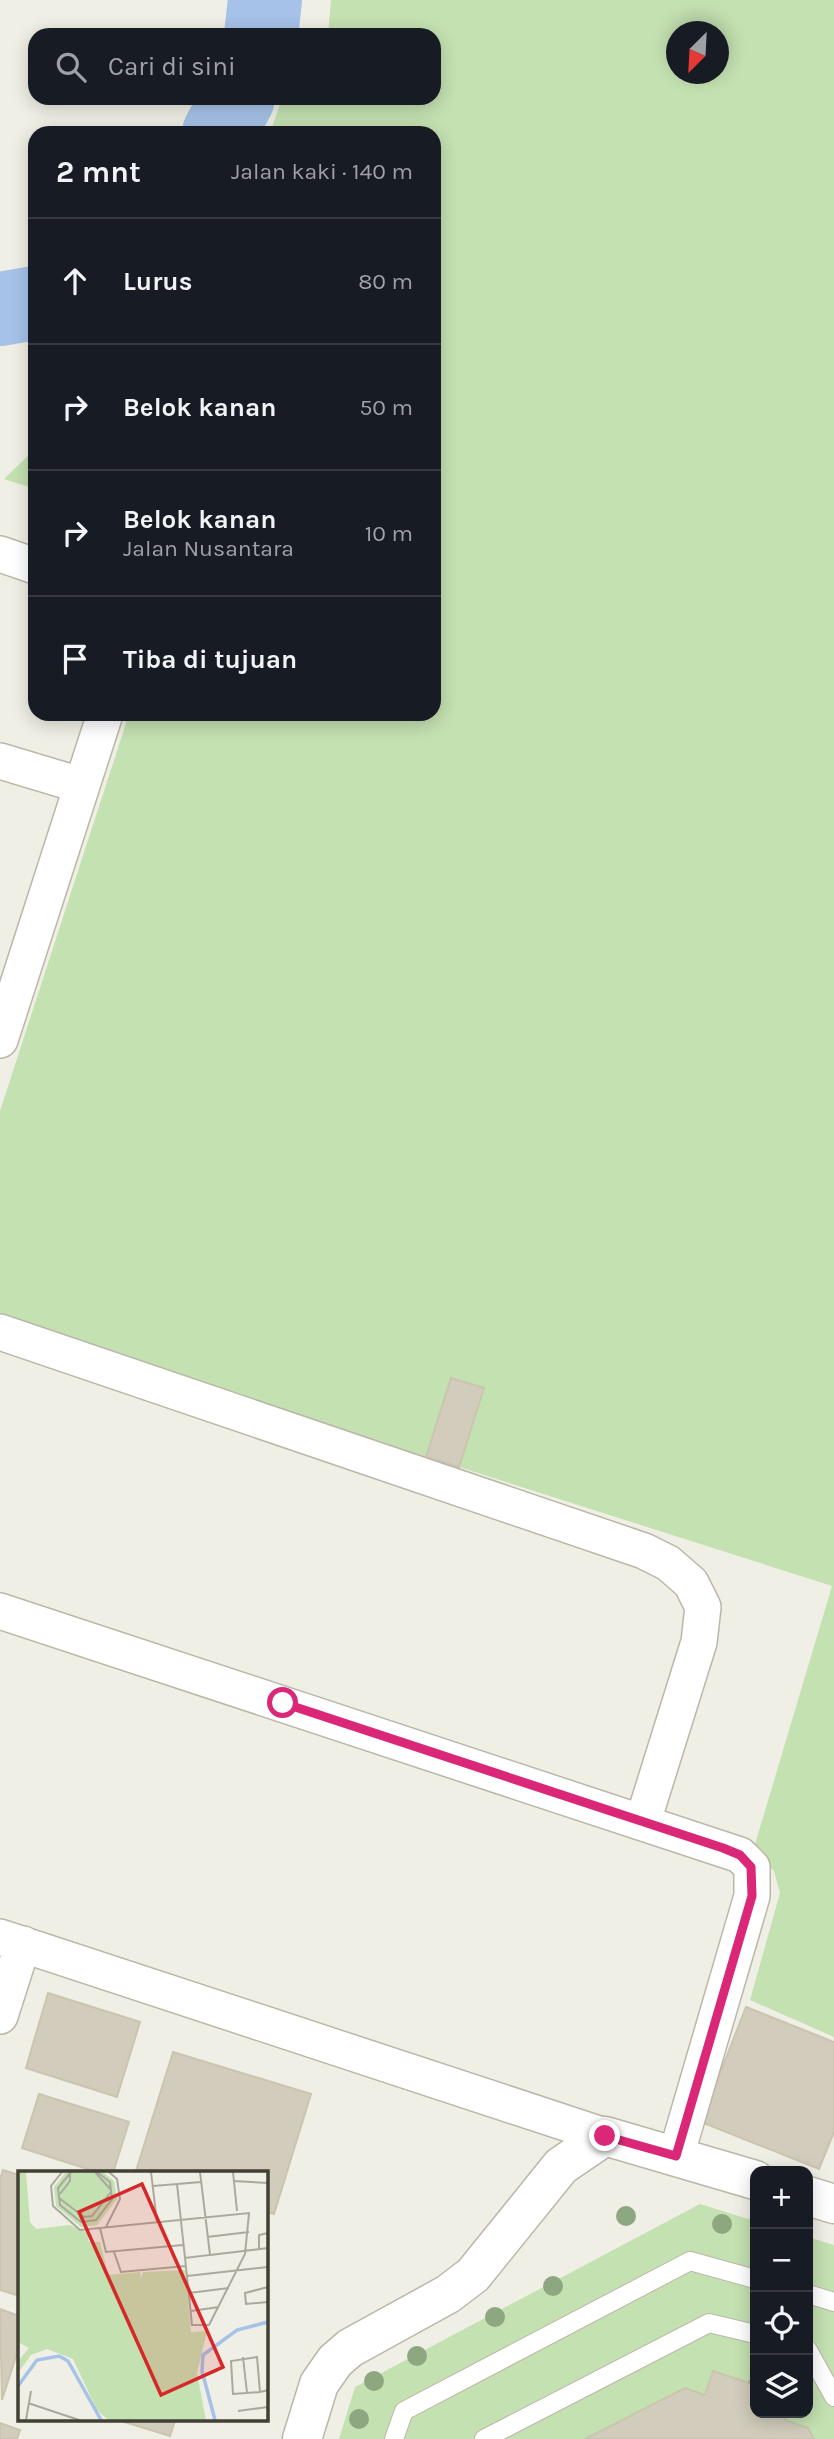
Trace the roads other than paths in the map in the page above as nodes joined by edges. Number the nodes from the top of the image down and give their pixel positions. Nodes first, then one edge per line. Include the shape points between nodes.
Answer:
1 (0, 554) edge
2 (28, 564) edge
3 (103, 721) edge
4 (0, 761) edge
5 (80, 785) junction
6 (8, 986) edge
7 (0, 1040) edge
8 (0, 1332) edge
9 (0, 1611) edge
10 (643, 1821) junction
11 (11, 1940) edge
12 (0, 2016) edge
13 (605, 2136) junction
14 (676, 2156) junction
15 (750, 2178) edge
16 (813, 2198) edge
17 (834, 2204) edge
18 (750, 2278) edge
19 (813, 2296) edge
20 (834, 2302) edge
21 (750, 2333) edge
22 (811, 2355) edge
23 (834, 2397) edge
24 (303, 2439) edge
25 (394, 2439) edge
26 (484, 2439) edge

1 - 2 street
3 - 5 street
4 - 5 street
5 - 6 street
6 - 7 street
8 - 10 street via 668,1563 691,1583 703,1607 699,1642
9 - 10 street
10 - 14 street via 740,1855 754,1879
11 - 12 street
11 - 13 street
13 - 14 street
13 - 24 street via 561,2166 472,2275 449,2294 350,2348 335,2361 319,2384
14 - 15 street
16 - 17 street
18 - 25 lane via 690,2261 404,2411
19 - 20 lane
21 - 26 lane via 712,2322
22 - 23 lane

